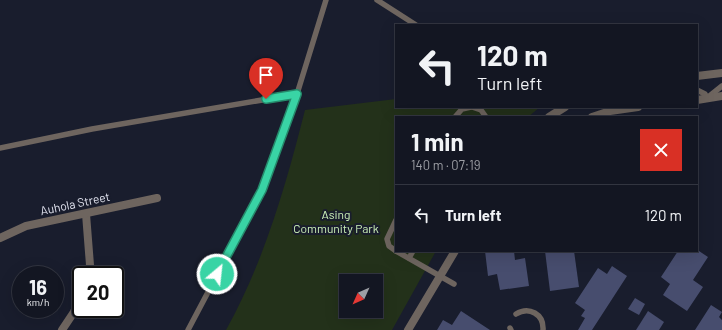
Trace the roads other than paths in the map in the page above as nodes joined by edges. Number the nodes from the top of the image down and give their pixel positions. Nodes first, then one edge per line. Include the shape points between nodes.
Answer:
1 (326, 0) edge
2 (377, 0) edge
3 (414, 24) edge
4 (722, 73) edge
5 (698, 76) edge
6 (722, 86) edge
7 (698, 90) edge
8 (297, 94) junction
9 (722, 96) edge
10 (707, 98) junction
11 (698, 100) edge
12 (467, 108) edge
13 (475, 108) edge
14 (563, 108) edge
15 (622, 108) edge
16 (456, 116) edge
17 (485, 116) edge
18 (551, 116) edge
19 (595, 116) edge
20 (0, 148) edge
21 (157, 198) dead end
22 (86, 214) junction
23 (395, 222) edge
24 (0, 238) edge
25 (395, 250) edge
26 (398, 252) edge
27 (412, 252) edge
28 (454, 252) edge
29 (409, 258) junction
30 (90, 266) edge
31 (440, 276) junction
32 (454, 284) dead end
33 (516, 314) dead end
34 (72, 315) edge
35 (62, 330) edge
36 (188, 330) edge
37 (408, 330) edge
38 (543, 330) edge

1 - 8 lane
2 - 3 lane
4 - 5 street
6 - 10 lane
7 - 10 lane
8 - 20 lane via 92,128
8 - 36 lane via 262,190
9 - 10 street
10 - 11 street
12 - 16 lane via 462,109
13 - 17 lane via 481,110
14 - 18 street
15 - 19 street
21 - 22 street, Auhola Street
22 - 24 street, Auhola Street via 26,226
22 - 30 street
23 - 25 lane via 387,239 389,246
26 - 29 lane
27 - 29 lane
28 - 31 street
29 - 31 lane
31 - 32 lane
31 - 37 street
33 - 38 lane via 526,310 535,313 542,320
34 - 35 street

